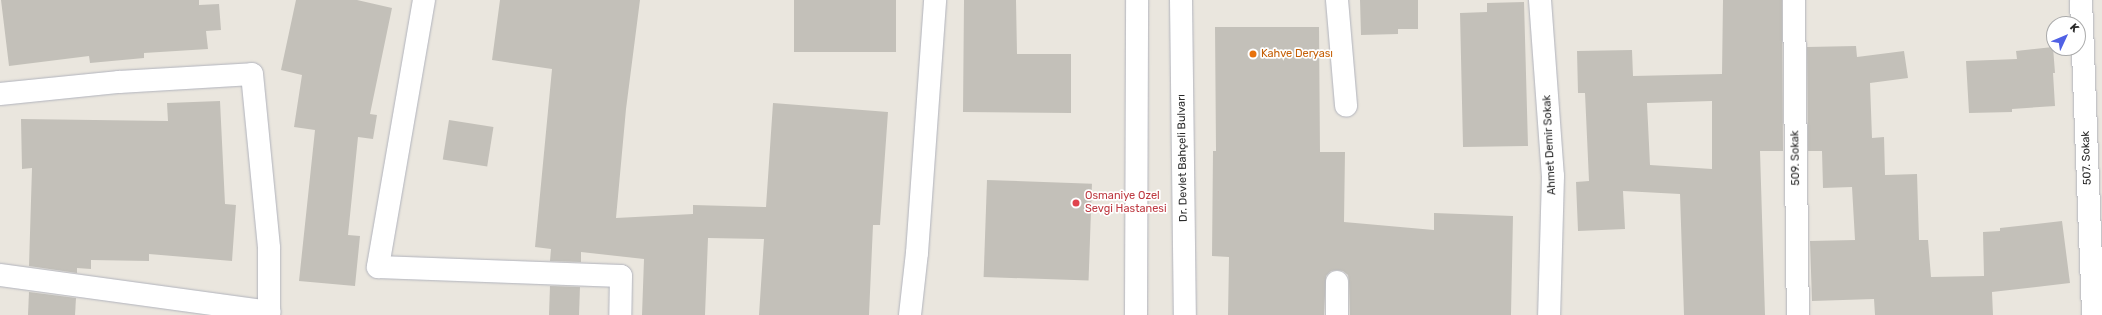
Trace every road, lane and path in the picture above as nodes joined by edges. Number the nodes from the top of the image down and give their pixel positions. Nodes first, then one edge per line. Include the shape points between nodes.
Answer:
1 (424, 0) edge
2 (935, 0) edge
3 (1137, 0) edge
4 (1180, 0) edge
5 (1337, 0) edge
6 (1540, 0) edge
7 (1794, 0) edge
8 (2081, 0) edge
9 (0, 94) edge
10 (1346, 106) dead end
11 (0, 275) edge
12 (1337, 282) dead end
13 (269, 314) edge
14 (620, 315) edge
15 (910, 315) edge
16 (1136, 315) edge
17 (1185, 315) edge
18 (1337, 315) edge
19 (1549, 315) edge
20 (1798, 315) edge
21 (2093, 315) edge

1 - 14 street via 378,267 621,276
2 - 15 street via 917,253
3 - 16 street
4 - 17 street, Dr. Devlet Bahçeli Bulvarı
5 - 10 street
6 - 19 street, Ahmet Demir Sokak via 1553,176
7 - 20 street, 509. Sokak
8 - 21 street, 507. Sokak
9 - 13 street via 119,82 252,74 269,248
11 - 13 street
12 - 18 street

